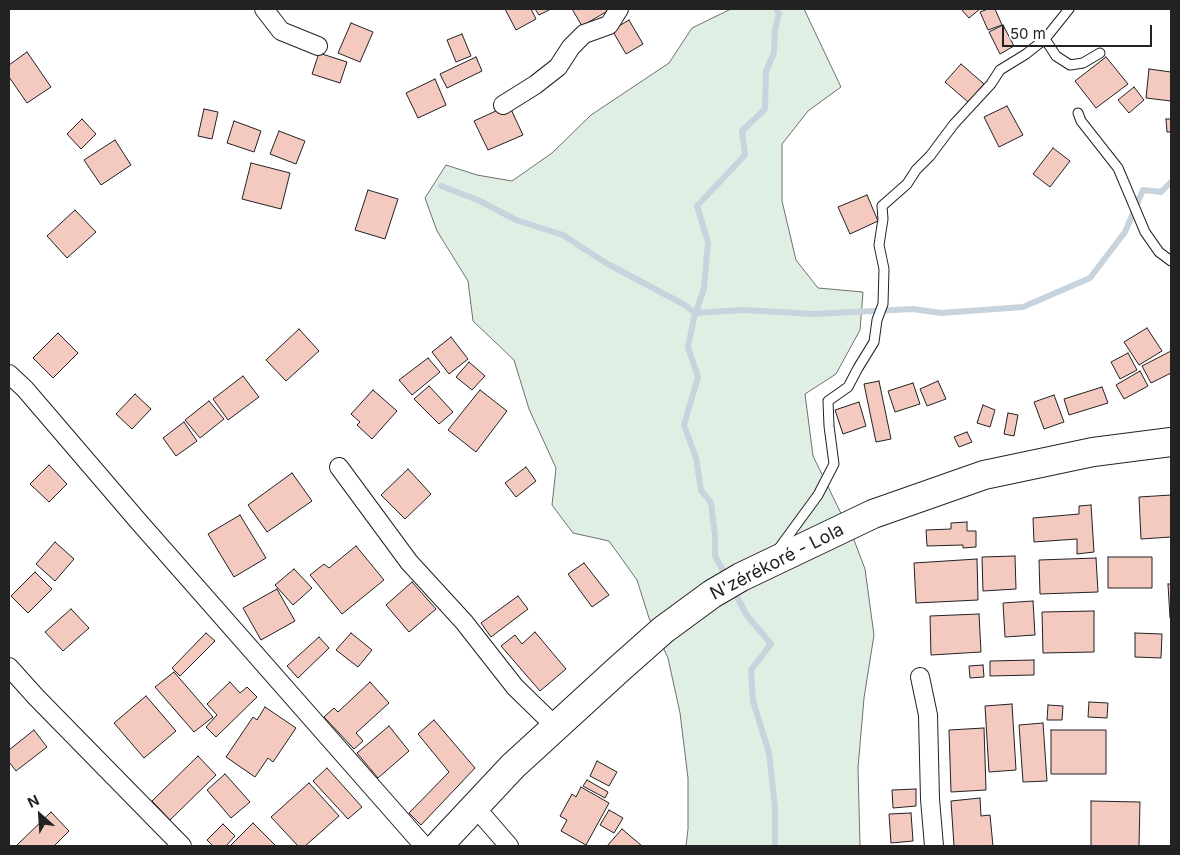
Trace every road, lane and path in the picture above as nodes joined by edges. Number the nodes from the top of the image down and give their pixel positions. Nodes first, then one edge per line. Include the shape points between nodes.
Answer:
1 (264, 9) edge
2 (620, 9) edge
3 (1069, 9) edge
4 (1045, 39) junction
5 (318, 46) dead end
6 (1100, 53) dead end
7 (503, 105) dead end
8 (1078, 112) dead end
9 (1171, 260) edge
10 (9, 374) edge
11 (1171, 442) edge
12 (339, 467) dead end
13 (767, 563) junction
14 (9, 668) edge
15 (920, 677) dead end
16 (556, 727) junction
17 (476, 808) junction
18 (182, 846) edge
19 (424, 846) edge
20 (438, 846) edge
21 (509, 846) edge
22 (934, 846) edge

1 - 5 street via 282,31
2 - 7 street via 609,25 584,34 558,67 535,86
3 - 4 lane
4 - 6 lane via 1056,56 1070,65 1082,63
4 - 13 lane via 1000,70 907,184 882,206 879,245 884,269 883,304 874,342 848,387 828,401 834,464 818,495
8 - 9 lane via 1081,121 1118,168 1145,232 1159,252
10 - 19 street
11 - 13 highway, N'zérékoré - Lola via 1093,452 984,475 872,514
12 - 16 street via 409,562 464,622 515,687
13 - 16 highway, N'zérékoré - Lola via 712,594 663,630
14 - 18 street
15 - 22 street via 928,715
16 - 17 highway, N'zérékoré - Lola
17 - 20 highway, N'zérékoré - Lola
17 - 21 street

